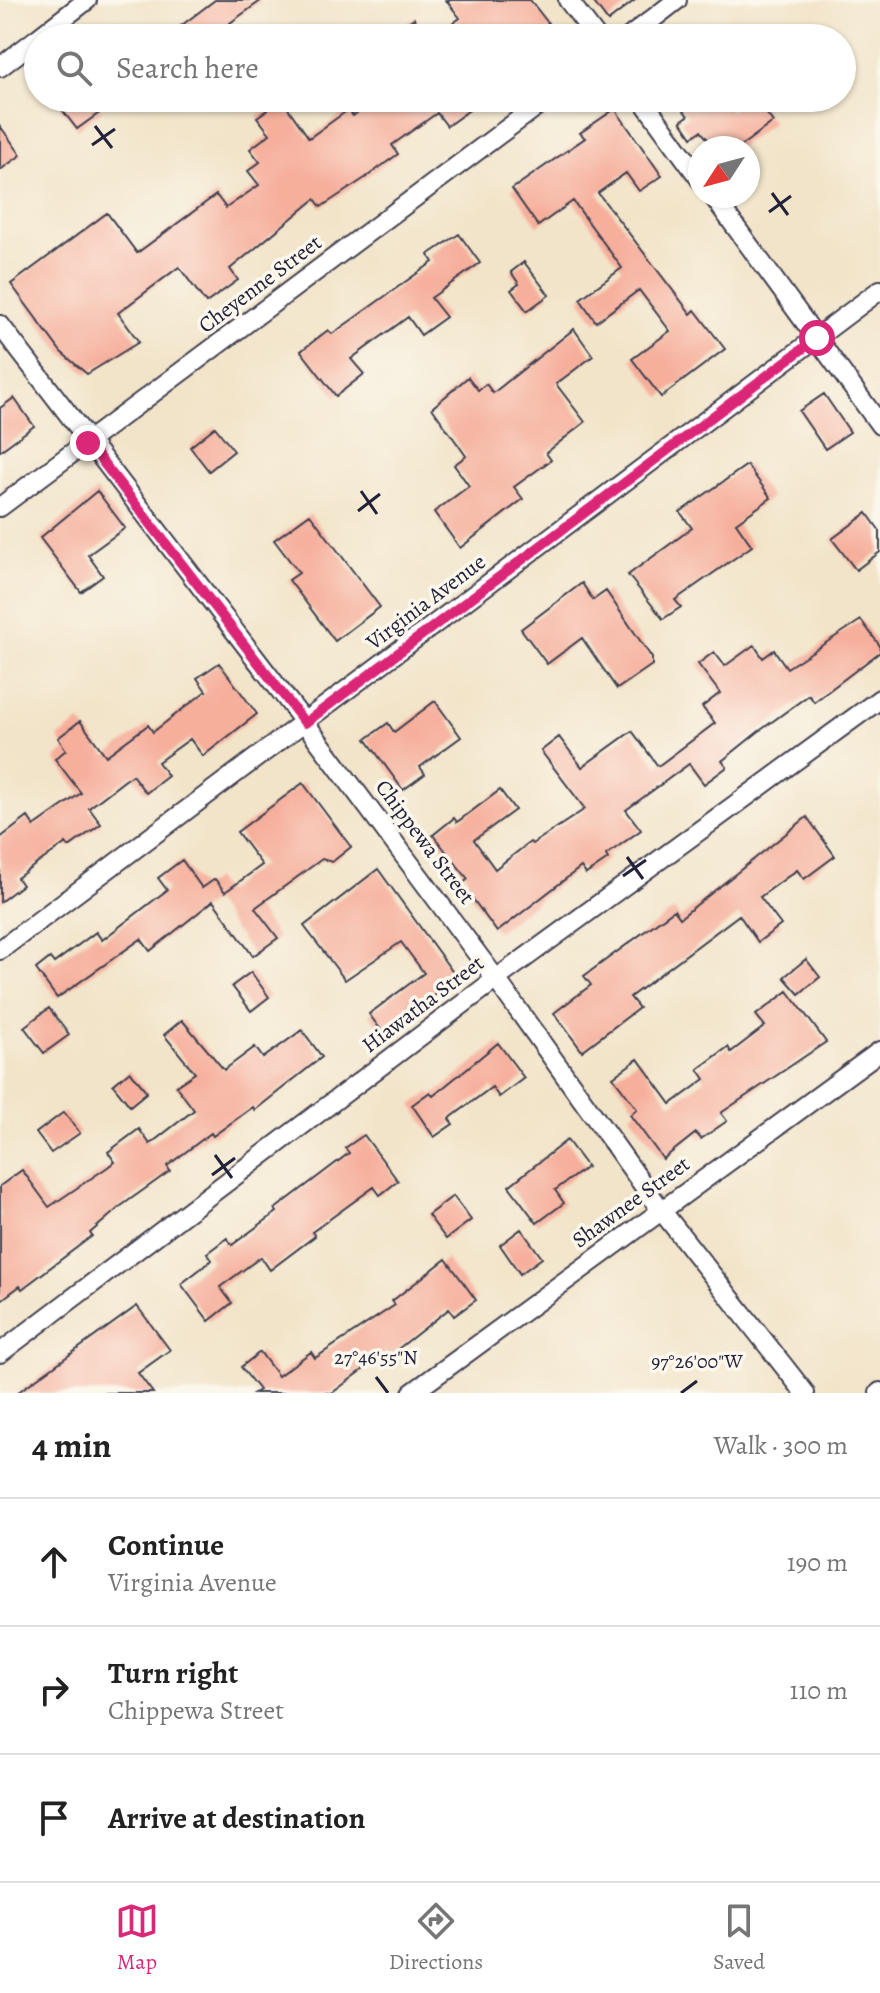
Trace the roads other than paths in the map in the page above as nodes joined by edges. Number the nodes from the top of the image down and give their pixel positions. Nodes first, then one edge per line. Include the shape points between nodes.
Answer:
1 (87, 0) edge
2 (568, 0) edge
3 (677, 0) edge
4 (56, 24) edge
5 (586, 24) edge
6 (646, 24) edge
7 (24, 49) edge
8 (0, 67) edge
9 (529, 112) edge
10 (651, 112) edge
11 (688, 163) edge
12 (722, 208) edge
13 (880, 290) edge
14 (0, 325) edge
15 (817, 338) junction
16 (880, 425) edge
17 (88, 443) junction
18 (0, 507) edge
19 (880, 699) edge
20 (305, 723) junction
21 (0, 950) edge
22 (496, 979) junction
23 (880, 1051) edge
24 (661, 1210) junction
25 (0, 1353) edge
26 (412, 1393) edge
27 (805, 1393) edge

1 - 4 street
2 - 5 street
3 - 6 street
7 - 8 street
9 - 17 street, Cheyenne Street
10 - 11 street
12 - 15 street
13 - 15 street, Virginia Avenue
14 - 17 street, Chippewa Street
15 - 16 street
15 - 20 street, Virginia Avenue
17 - 18 street, Cheyenne Street
17 - 20 street, Chippewa Street
19 - 22 street, Hiawatha Street
20 - 21 street, Virginia Avenue
20 - 22 street, Chippewa Street
22 - 24 street, Chippewa Street
22 - 25 street, Hiawatha Street
23 - 24 street, Shawnee Street
24 - 26 street, Shawnee Street
24 - 27 street, Chippewa Street

